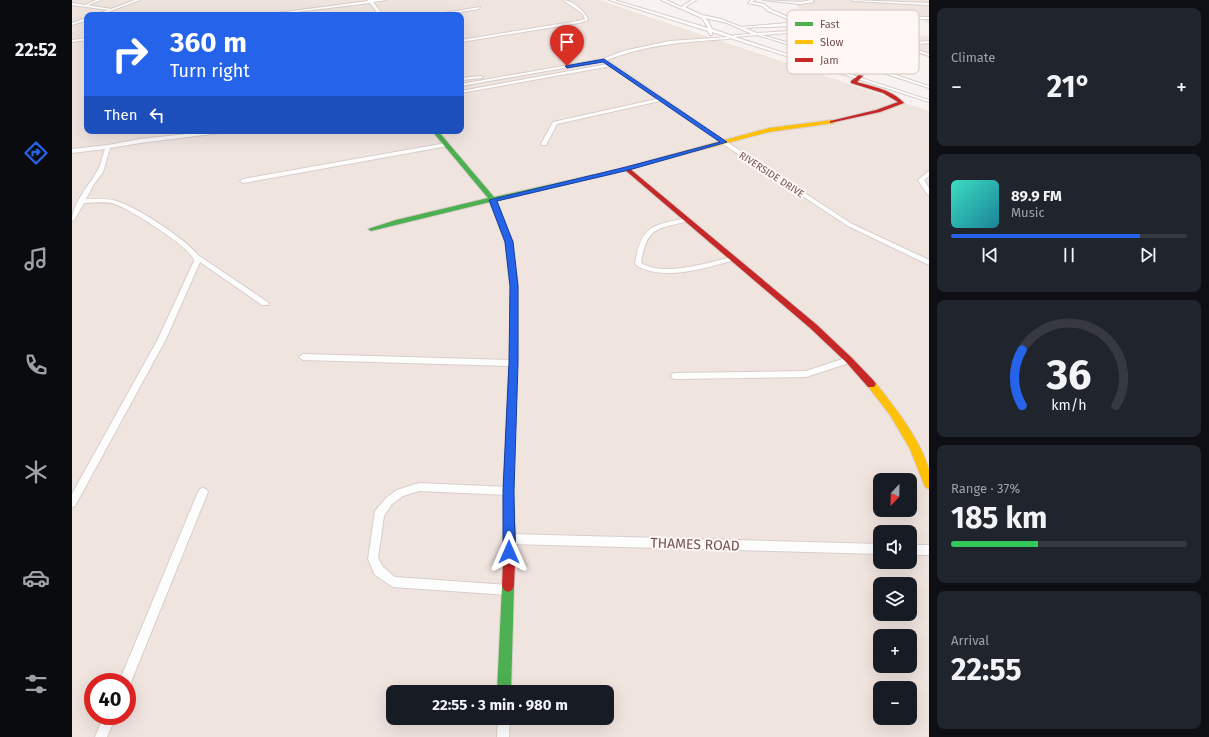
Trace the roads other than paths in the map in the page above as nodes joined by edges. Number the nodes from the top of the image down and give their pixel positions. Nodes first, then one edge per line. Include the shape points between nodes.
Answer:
1 (100, 0) edge
2 (138, 0) edge
3 (385, 0) edge
4 (565, 0) edge
5 (611, 0) edge
6 (663, 0) edge
7 (694, 0) edge
8 (753, 0) edge
9 (765, 0) edge
10 (810, 0) edge
11 (853, 0) edge
12 (369, 1) edge
13 (72, 4) edge
14 (929, 4) edge
15 (83, 6) junction
16 (478, 8) dead end
17 (72, 9) edge
18 (111, 10) junction
19 (686, 10) junction
20 (105, 12) edge
21 (286, 12) edge
22 (378, 12) edge
23 (453, 12) edge
24 (702, 16) junction
25 (787, 18) edge
26 (919, 18) edge
27 (929, 18) edge
28 (84, 20) edge
29 (72, 24) edge
30 (787, 24) edge
31 (735, 25) junction
32 (740, 27) junction
33 (710, 30) junction
34 (787, 31) edge
35 (733, 34) junction
36 (760, 35) junction
37 (743, 38) junction
38 (769, 38) junction
39 (84, 39) edge
40 (707, 39) junction
41 (72, 41) edge
42 (464, 41) edge
43 (929, 42) edge
44 (787, 43) edge
45 (919, 43) edge
46 (787, 48) edge
47 (781, 49) junction
48 (787, 51) edge
49 (919, 51) edge
50 (787, 52) edge
51 (929, 55) edge
52 (604, 60) junction
53 (612, 65) junction
54 (530, 73) junction
55 (852, 74) edge
56 (852, 74) edge
57 (864, 74) edge
58 (890, 74) edge
59 (858, 76) junction
60 (464, 79) edge
61 (922, 81) dead end
62 (915, 82) junction
63 (464, 84) edge
64 (929, 87) edge
65 (464, 91) edge
66 (929, 97) edge
67 (661, 99) junction
68 (929, 101) edge
69 (198, 134) edge
70 (437, 134) edge
71 (724, 142) junction
72 (544, 144) dead end
73 (446, 145) junction
74 (108, 147) junction
75 (72, 151) edge
76 (627, 169) junction
77 (929, 173) edge
78 (244, 182) dead end
79 (929, 193) edge
80 (493, 200) junction
81 (83, 201) junction
82 (72, 219) edge
83 (687, 220) junction
84 (372, 229) dead end
85 (196, 256) junction
86 (732, 259) junction
87 (929, 263) edge
88 (214, 268) junction
89 (194, 270) junction
90 (265, 303) dead end
91 (303, 357) dead end
92 (849, 360) junction
93 (513, 363) junction
94 (675, 376) dead end
95 (929, 484) edge
96 (508, 491) junction
97 (203, 492) dead end
98 (72, 503) edge
99 (510, 539) junction
100 (873, 549) edge
101 (917, 550) edge
102 (929, 550) edge
103 (508, 590) junction
104 (129, 673) edge
105 (504, 685) edge
106 (107, 725) edge
107 (504, 725) edge
108 (102, 737) edge
109 (503, 737) edge

1 - 15 street
2 - 18 street
3 - 12 street
4 - 42 street via 587,18 579,22
5 - 33 street
6 - 19 street
7 - 19 street via 683,6
8 - 25 street via 750,3 763,5 768,10
9 - 10 street via 800,3 812,2
11 - 14 street
12 - 21 street
12 - 22 street
13 - 15 street
15 - 17 street
15 - 18 street
16 - 23 street
18 - 20 street
19 - 24 street
24 - 31 street
24 - 33 street
26 - 27 street
28 - 29 street
30 - 32 street
31 - 32 street
31 - 35 street
32 - 36 street
33 - 35 street
33 - 40 street via 711,36
34 - 36 street
35 - 36 street
35 - 37 street
35 - 40 street
35 - 50 street
36 - 38 street
37 - 38 street
37 - 47 street
38 - 44 street
39 - 41 street
40 - 52 street via 682,40 638,48
43 - 45 street
46 - 47 street
47 - 48 street
49 - 51 street
52 - 53 street, RIVERSIDE DRIVE
52 - 54 street
53 - 65 street
53 - 67 street, RIVERSIDE DRIVE
54 - 60 street
54 - 63 street
55 - 59 street
56 - 59 street
57 - 59 street
58 - 62 street
59 - 66 street
59 - 68 street
59 - 71 street via 854,82 890,94 901,103 823,124 769,130
61 - 62 street
62 - 64 street
67 - 71 street, RIVERSIDE DRIVE
67 - 72 street via 555,123
69 - 74 street
70 - 73 street
71 - 76 street
71 - 87 street, RIVERSIDE DRIVE via 850,225
73 - 78 street
73 - 80 street
74 - 75 street
74 - 81 street via 100,172
76 - 80 street
76 - 83 street
77 - 79 street via 921,180
80 - 84 street via 420,215
80 - 93 street via 509,242 514,286
81 - 82 street
81 - 85 street via 113,202 126,206
83 - 86 street
83 - 86 street via 652,229 644,237 638,264 642,269 683,270
85 - 88 street
85 - 89 street
86 - 92 street via 813,326
88 - 89 street
88 - 90 street
89 - 98 street via 162,339
91 - 93 street
92 - 94 street via 806,374
92 - 95 street via 893,412 914,447
93 - 96 street
96 - 99 street
96 - 103 street via 419,487 400,493 379,514 373,558 379,571 393,582
97 - 104 street
99 - 100 street, THAMES ROAD
99 - 103 street
101 - 102 street
103 - 105 street
106 - 108 street
107 - 109 street

